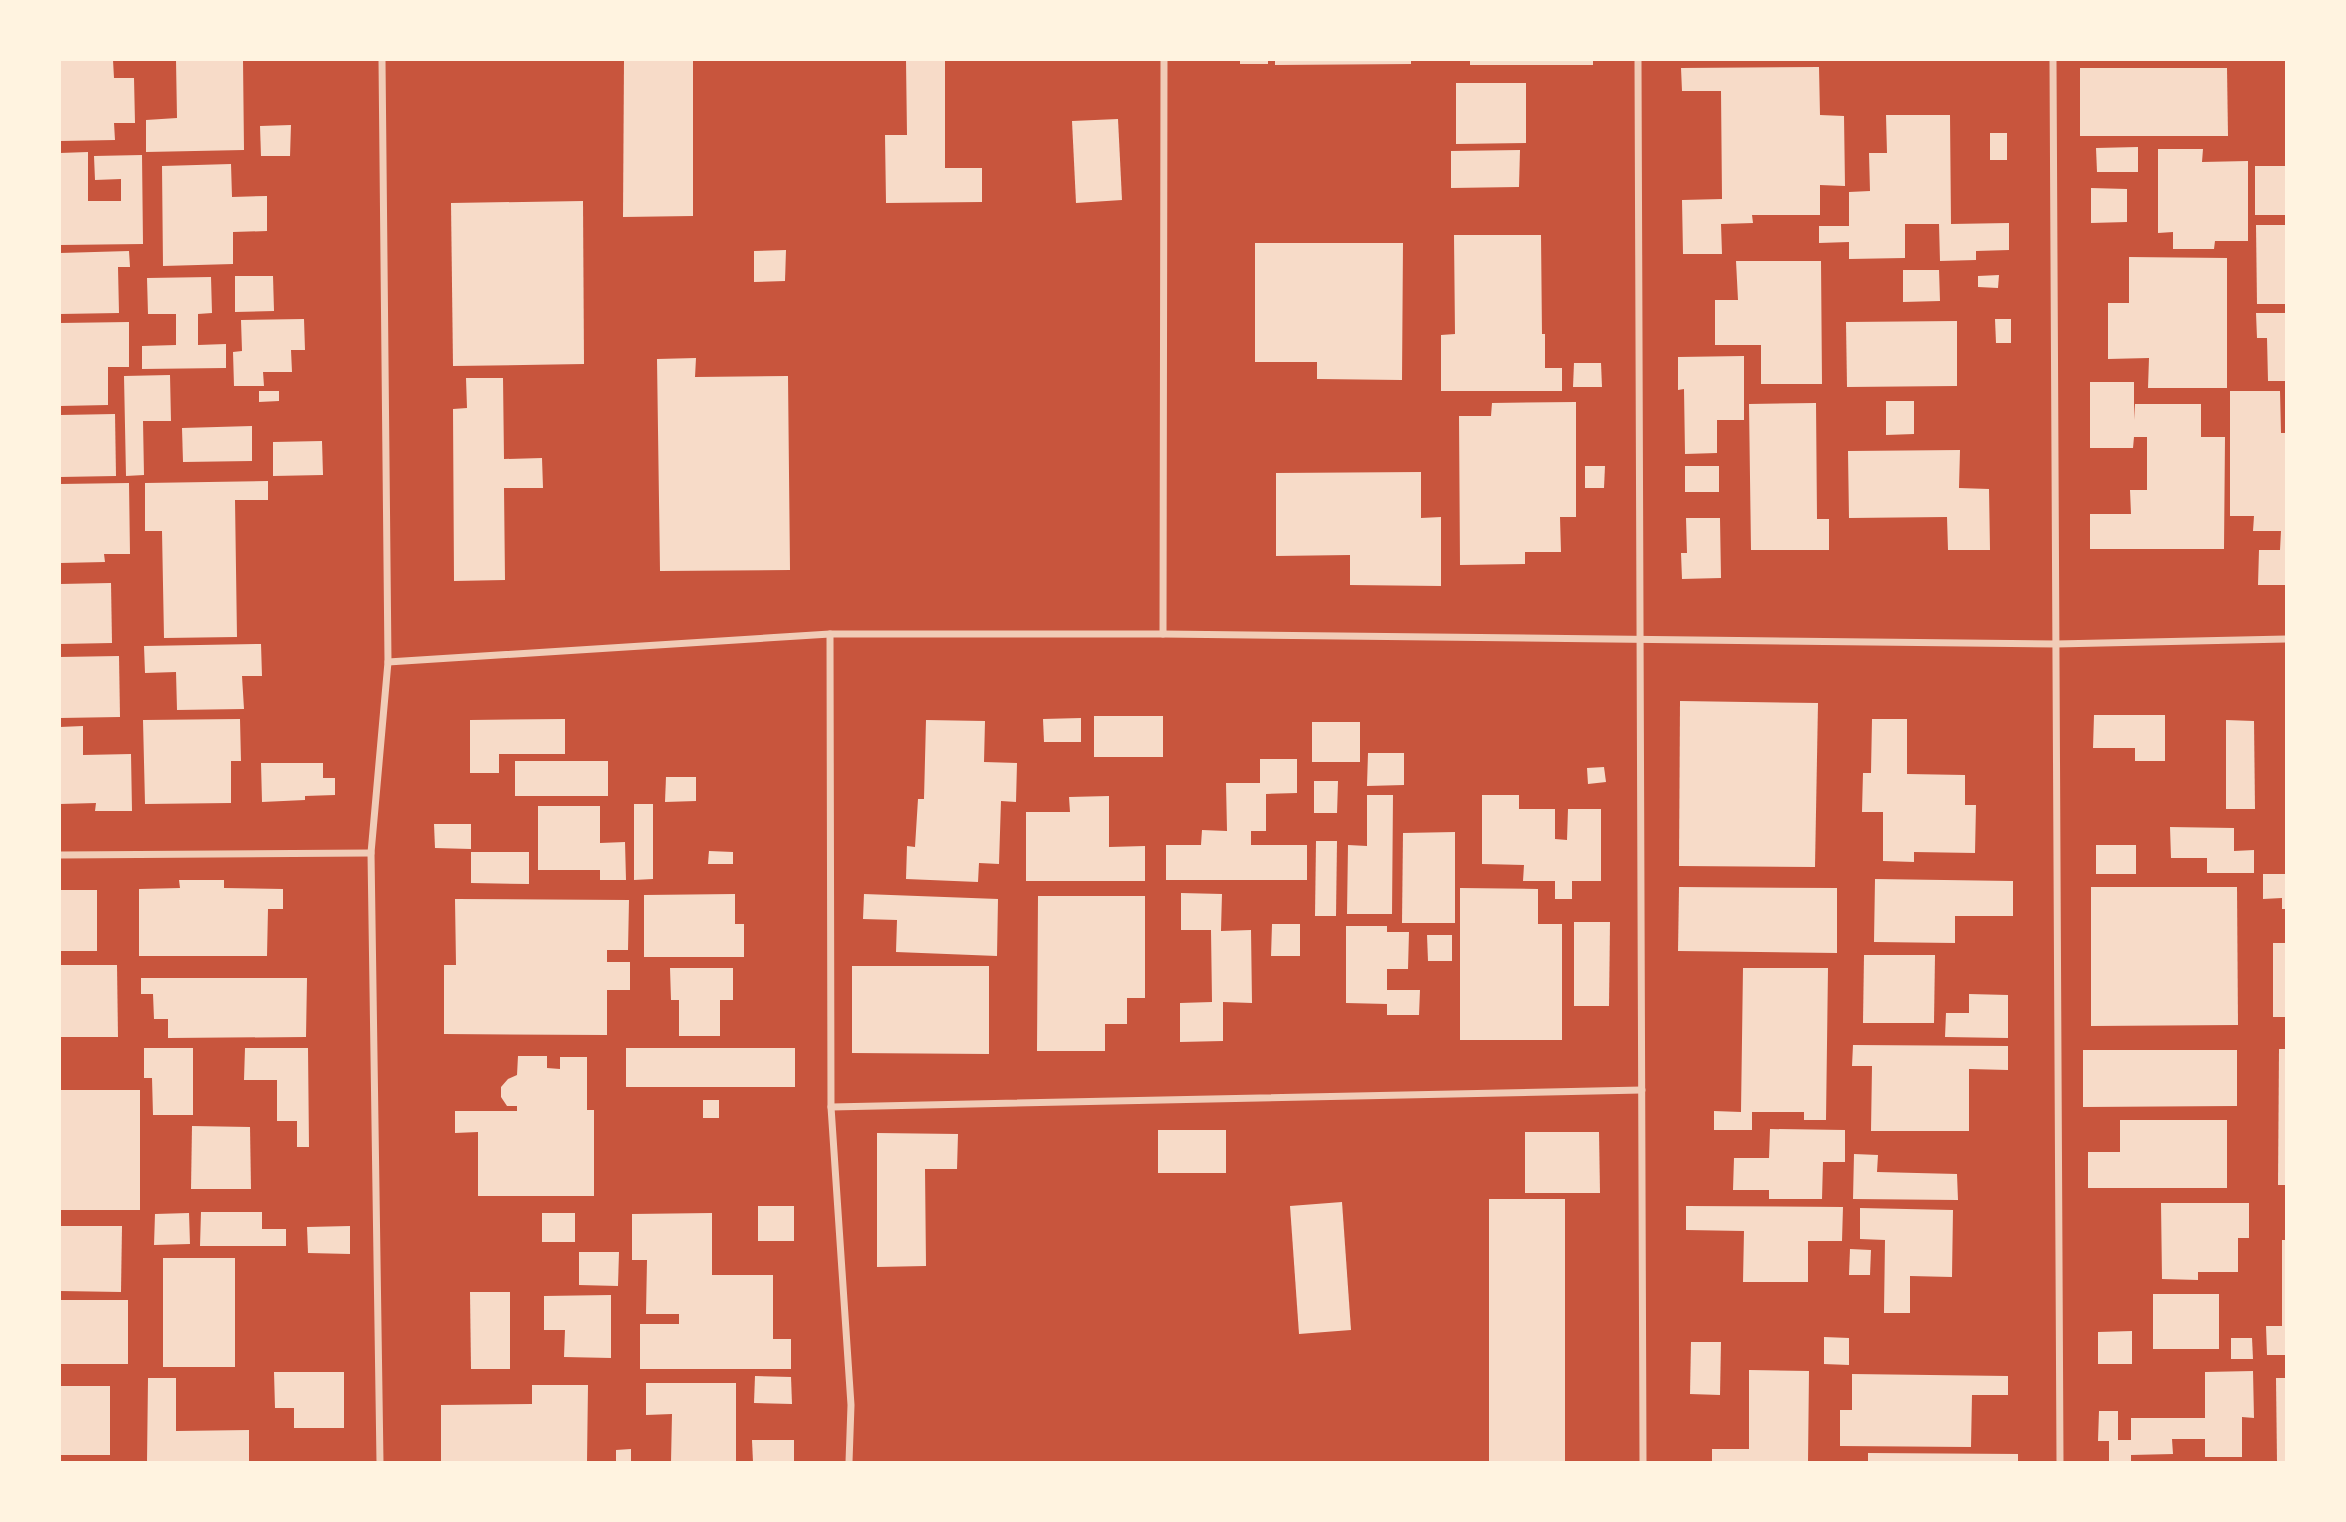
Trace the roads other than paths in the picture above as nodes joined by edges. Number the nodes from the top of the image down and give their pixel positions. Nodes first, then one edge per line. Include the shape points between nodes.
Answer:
1 (382, 60) edge
2 (1164, 60) edge
3 (1638, 60) edge
4 (2053, 60) edge
5 (1163, 634) junction
6 (830, 635) junction
7 (1640, 639) junction
8 (2287, 639) edge
9 (2056, 644) junction
10 (388, 662) junction
11 (371, 852) junction
12 (60, 855) edge
13 (1642, 1090) junction
14 (831, 1107) junction
15 (380, 1462) edge
16 (849, 1462) edge
17 (1643, 1462) edge
18 (2060, 1462) edge

1 - 10 street
2 - 5 street
3 - 7 street
4 - 9 street
5 - 6 street
5 - 7 street
6 - 10 street
6 - 14 street
7 - 9 street
7 - 13 street
8 - 9 street
9 - 18 street
10 - 11 street
11 - 12 street
11 - 15 street
13 - 14 street
13 - 17 street
14 - 16 street via 851,1405

